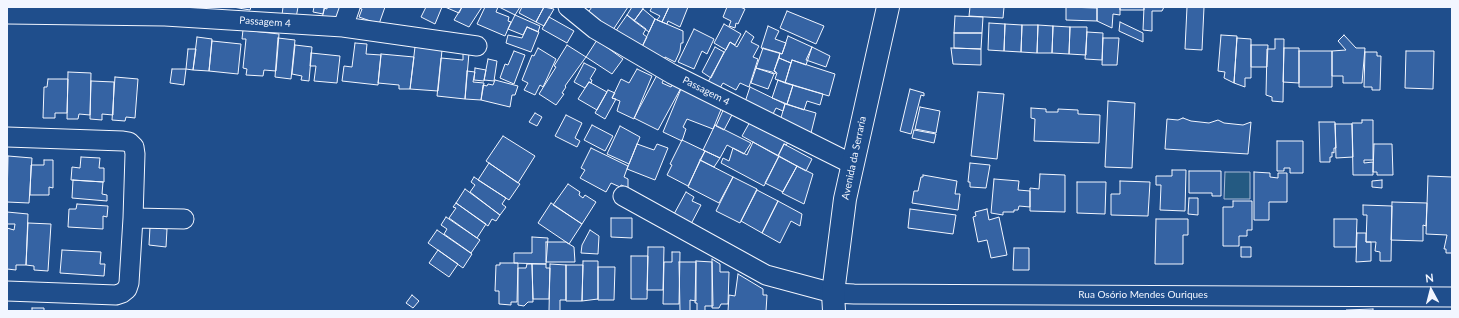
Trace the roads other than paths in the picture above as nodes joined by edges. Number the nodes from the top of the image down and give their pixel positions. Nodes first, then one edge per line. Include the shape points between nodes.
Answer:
1 (350, 7) edge
2 (568, 7) edge
3 (888, 7) edge
4 (165, 11) edge
5 (7, 14) edge
6 (343, 27) junction
7 (477, 46) dead end
8 (7, 137) edge
9 (852, 164) junction
10 (623, 196) dead end
11 (133, 218) junction
12 (184, 219) dead end
13 (7, 291) edge
14 (1452, 296) edge
15 (834, 302) edge

1 - 6 street
2 - 9 street, Passagem 4 via 595,29 672,74
3 - 9 main road, Avenida da Serraria
4 - 5 street, Passagem 4
4 - 6 street, Passagem 4
6 - 7 street, Passagem 4
8 - 11 street via 129,142 134,147 135,154
9 - 15 main road, Avenida da Serraria via 840,228
10 - 15 street, Rua Osório Mendes Ouriques via 766,275
11 - 12 street
11 - 13 street via 129,283 122,293 116,295
14 - 15 street, Rua Osório Mendes Ouriques via 870,294

